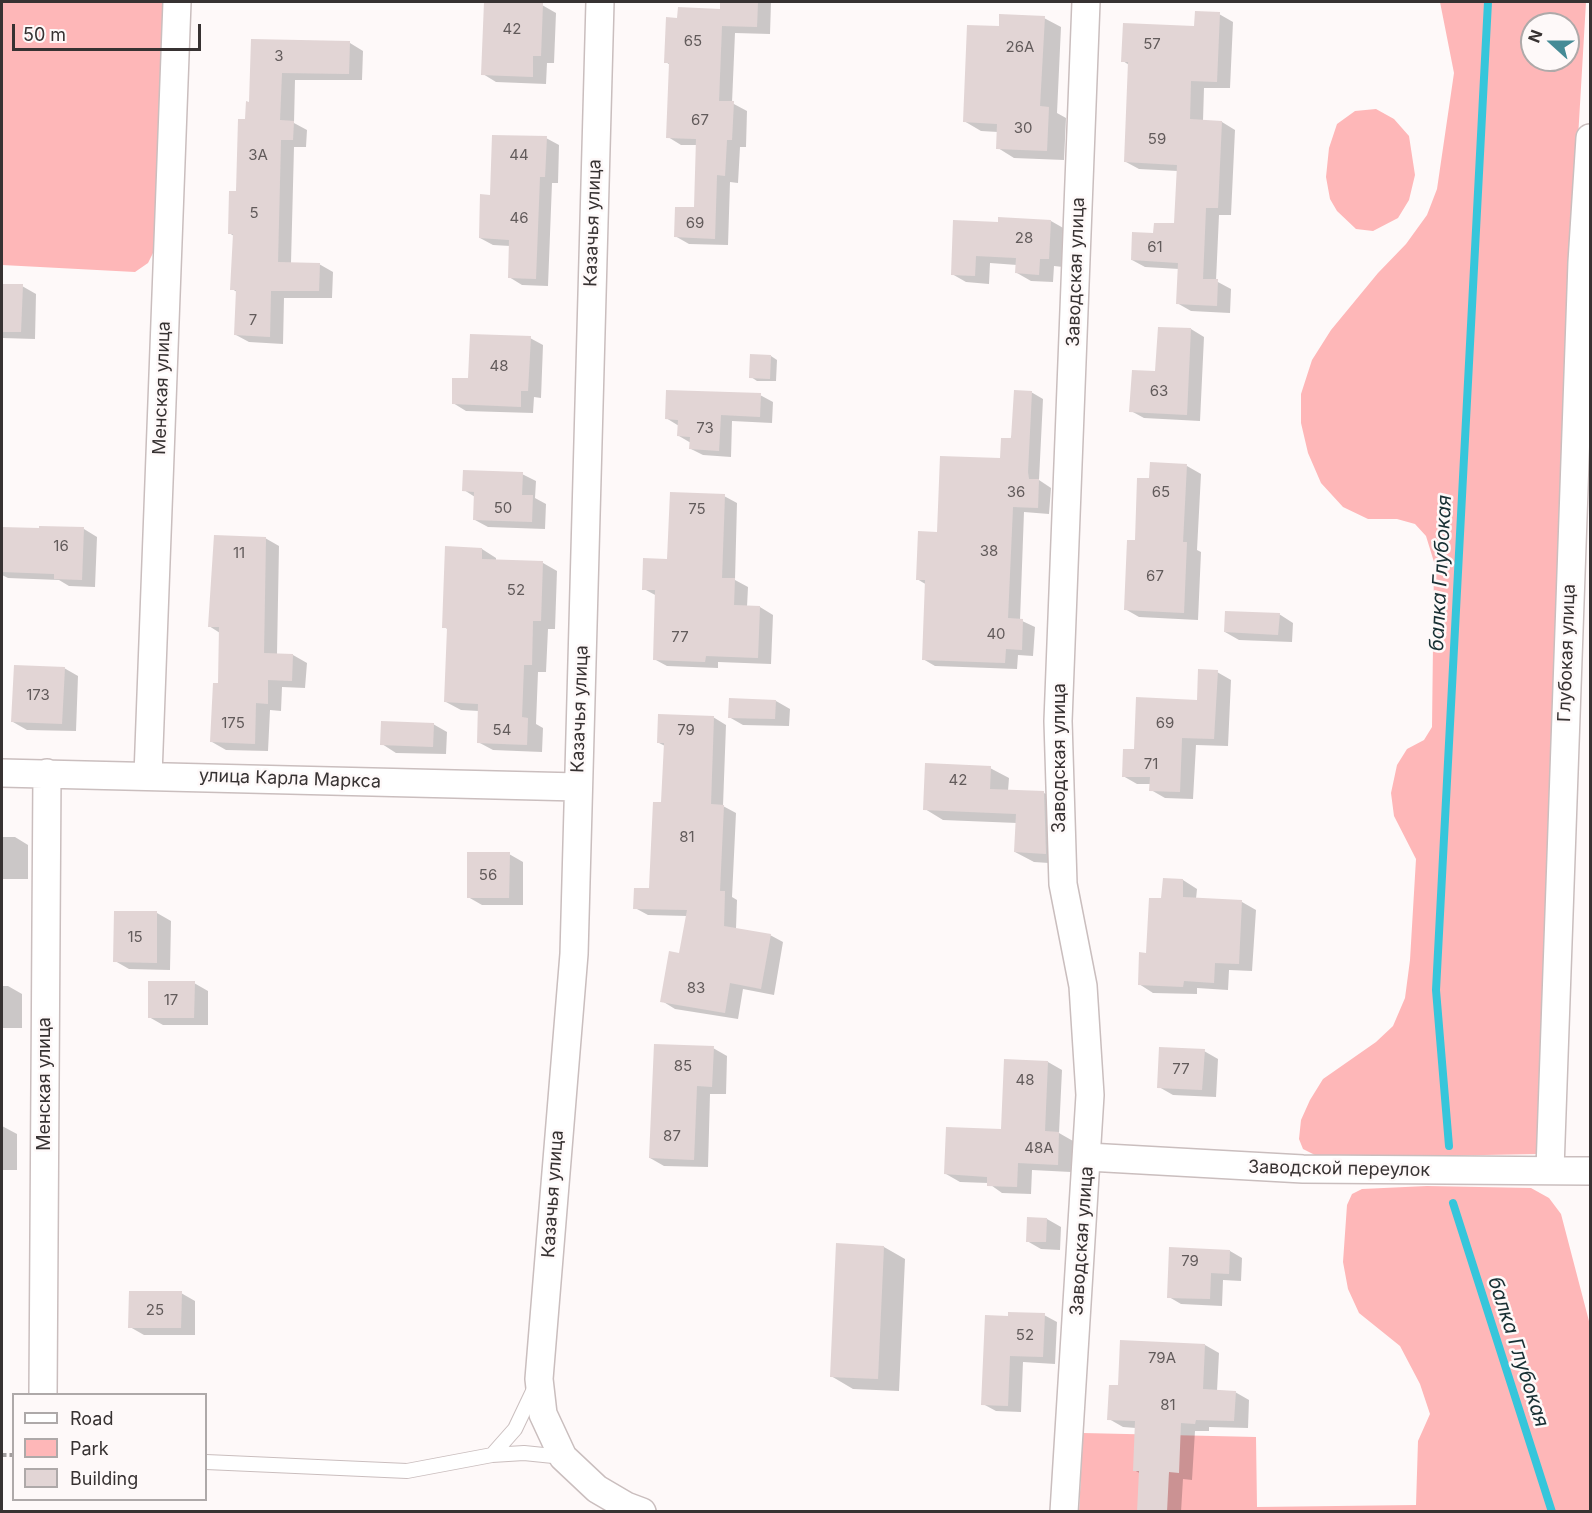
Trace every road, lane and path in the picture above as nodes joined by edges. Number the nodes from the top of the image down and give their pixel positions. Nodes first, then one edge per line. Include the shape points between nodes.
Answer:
1 (177, 2) edge
2 (600, 2) edge
3 (1086, 2) edge
4 (1590, 138) edge
5 (2, 773) edge
6 (47, 773) junction
7 (148, 775) junction
8 (578, 787) junction
9 (1088, 1157) junction
10 (1550, 1169) junction
11 (1590, 1171) edge
12 (539, 1378) junction
13 (43, 1393) edge
14 (492, 1455) junction
15 (563, 1457) junction
16 (207, 1462) edge
17 (642, 1512) edge
18 (1064, 1512) edge

1 - 7 street, Менская улица
2 - 8 street, Казачья улица
3 - 9 street, Заводская улица via 1058,721 1063,884 1088,1031
4 - 10 street, Глубокая улица via 1582,262
5 - 6 street, улица Карла Маркса
6 - 7 street, улица Карла Маркса
6 - 13 street, Менская улица
7 - 8 street, улица Карла Маркса
8 - 12 street, Казачья улица via 574,954
9 - 10 street, Заводской переулок via 1303,1169
9 - 18 street, Заводская улица
10 - 11 street, Заводской переулок
12 - 14 lane via 515,1429
12 - 15 street, Казачья улица via 543,1414
14 - 15 lane via 524,1452
14 - 16 lane via 407,1471
15 - 17 street via 597,1489

